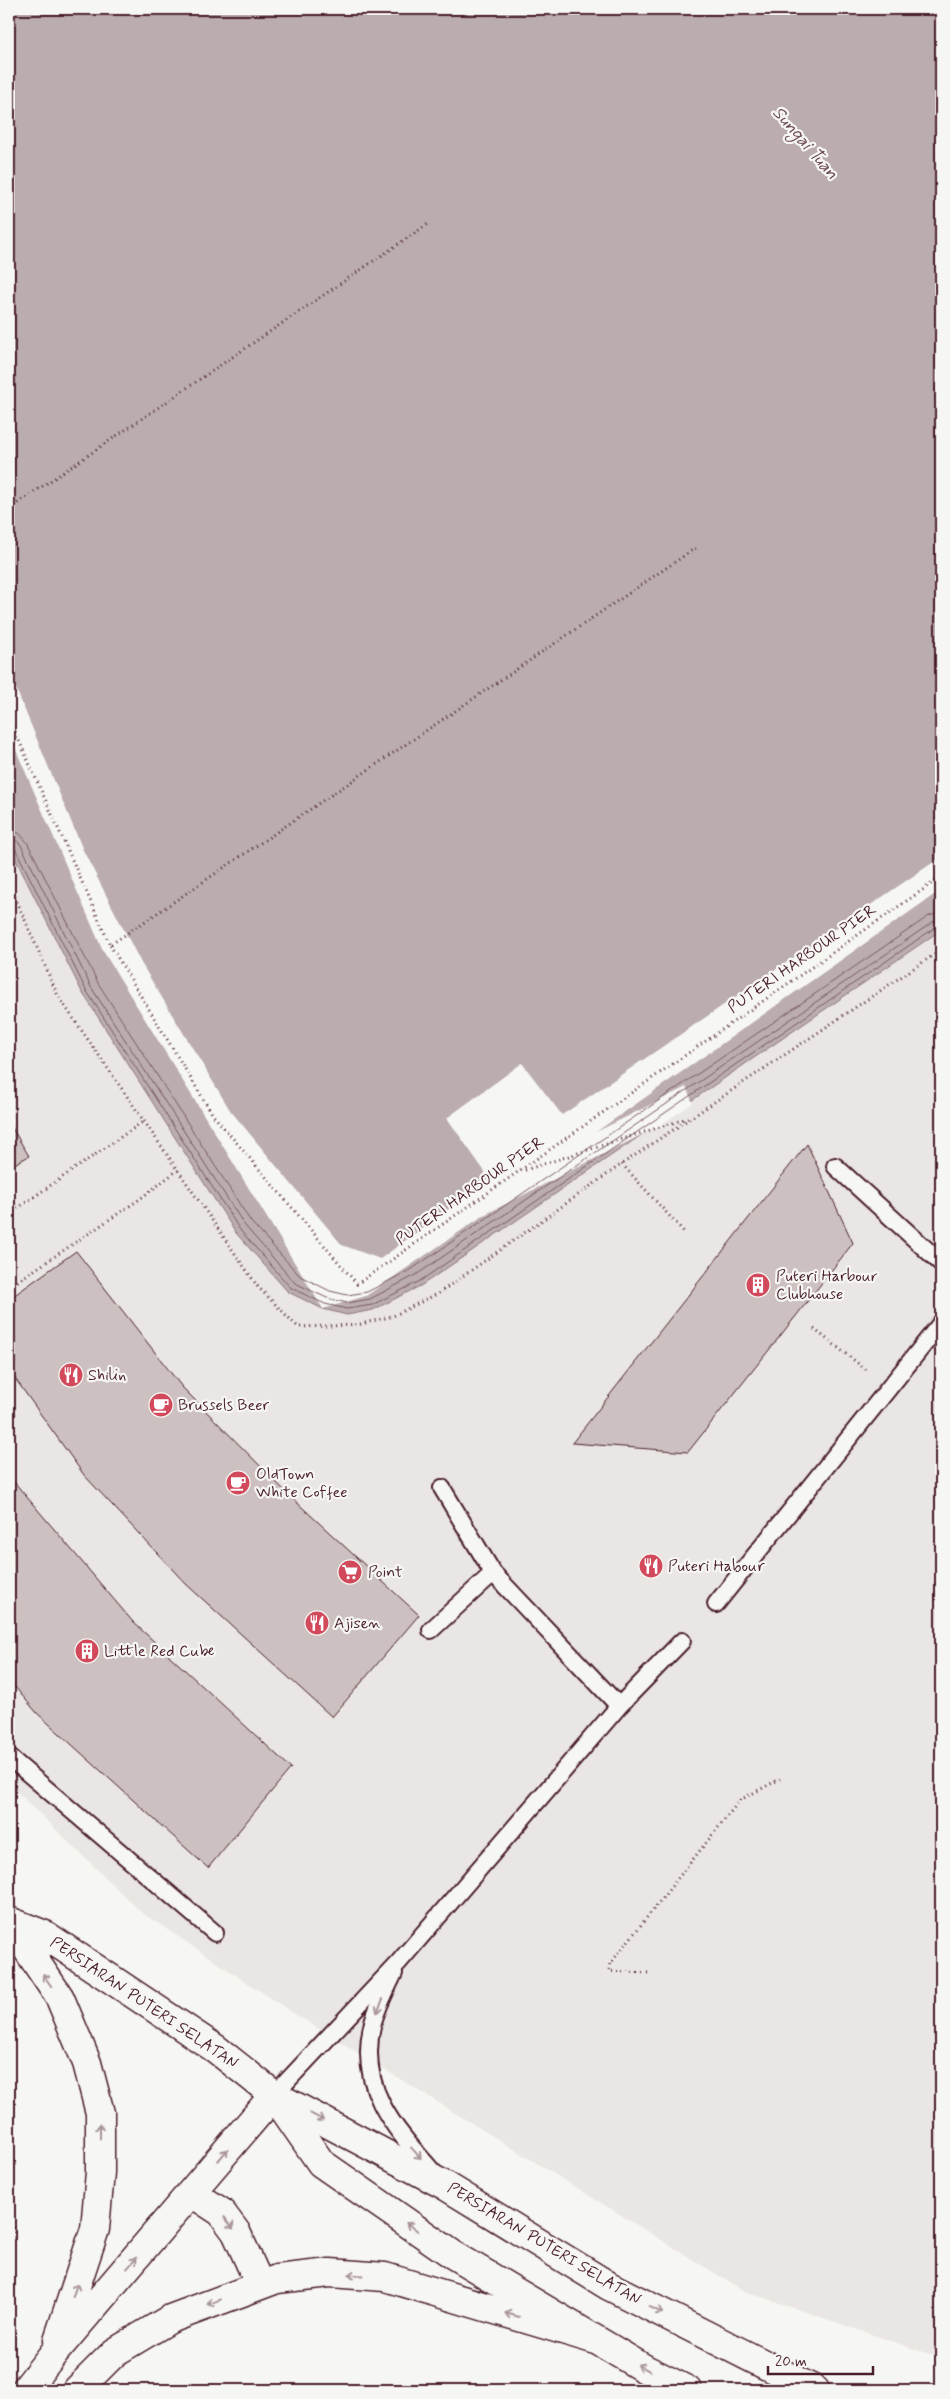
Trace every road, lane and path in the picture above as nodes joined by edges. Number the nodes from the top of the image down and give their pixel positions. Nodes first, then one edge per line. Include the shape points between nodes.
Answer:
1 (428, 224) dead end
2 (9, 509) edge
3 (697, 546) dead end
4 (9, 718) edge
5 (941, 877) edge
6 (9, 883) edge
7 (110, 945) junction
8 (941, 950) edge
9 (692, 1117) junction
10 (144, 1121) junction
11 (622, 1164) junction
12 (835, 1166) dead end
13 (178, 1170) junction
14 (522, 1171) junction
15 (9, 1214) edge
16 (684, 1232) dead end
17 (941, 1264) edge
18 (9, 1287) edge
19 (941, 1324) edge
20 (814, 1329) dead end
21 (890, 1388) junction
22 (442, 1488) dead end
23 (493, 1573) junction
24 (716, 1604) dead end
25 (431, 1630) dead end
26 (682, 1641) dead end
27 (619, 1706) junction
28 (10, 1761) edge
29 (780, 1779) dead end
30 (9, 1922) edge
31 (215, 1933) dead end
32 (399, 1962) junction
33 (648, 1973) dead end
34 (274, 2094) junction
35 (9, 2162) edge
36 (446, 2186) junction
37 (192, 2193) junction
38 (9, 2271) edge
39 (260, 2285) junction
40 (593, 2338) junction
41 (54, 2353) junction
42 (25, 2390) edge
43 (78, 2390) edge
44 (687, 2390) edge
45 (816, 2390) edge

1 - 2 path
3 - 7 path
4 - 7 path
5 - 14 path, PUTERI HARBOUR PIER
6 - 10 path via 58,996
7 - 14 path, PUTERI HARBOUR PIER via 213,1115 357,1284
8 - 9 path
9 - 11 path
9 - 14 path
10 - 13 path
10 - 15 path
11 - 13 path via 439,1293 393,1316 357,1325 298,1327 258,1287
11 - 16 path
12 - 17 lane
13 - 18 path
19 - 21 lane
20 - 21 path
21 - 24 lane
22 - 23 lane
23 - 25 lane
23 - 27 lane
26 - 27 lane
27 - 32 lane
28 - 31 lane
29 - 33 path via 740,1800 610,1964 609,1971
30 - 34 street, PERSIARAN PUTERI SELATAN via 45,1936 216,2049
41 -> 30 street via 95,2230 100,2172 100,2113 87,2063 60,1998
32 - 34 lane
32 -> 36 lane via 373,2021 369,2046 374,2088 397,2131
34 -> 36 street, PERSIARAN PUTERI SELATAN
37 -> 34 street
40 -> 34 street, PERSIARAN PUTERI SELATAN via 452,2254 321,2163
35 - 38 path via 14,2228
36 -> 45 street, PERSIARAN PUTERI SELATAN via 609,2286
37 -> 39 street via 221,2212 236,2232
41 -> 37 street
40 -> 39 street via 385,2278 330,2273
39 -> 43 street via 170,2319 116,2352
44 -> 40 street, PERSIARAN PUTERI SELATAN
41 - 42 street

